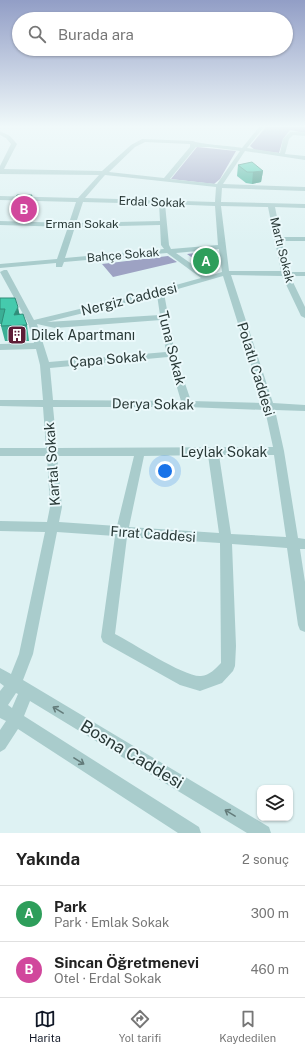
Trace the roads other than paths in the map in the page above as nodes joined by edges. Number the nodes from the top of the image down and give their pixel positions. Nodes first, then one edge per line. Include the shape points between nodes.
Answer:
1 (112, 166) edge
2 (178, 166) edge
3 (232, 166) edge
4 (0, 172) edge
5 (104, 173) junction
6 (166, 180) junction
7 (219, 186) junction
8 (305, 189) edge
9 (0, 198) edge
10 (80, 200) junction
11 (162, 202) junction
12 (218, 204) junction
13 (272, 205) junction
14 (305, 206) edge
15 (0, 223) edge
16 (163, 223) junction
17 (72, 225) junction
18 (278, 239) junction
19 (305, 239) edge
20 (222, 247) junction
21 (170, 252) junction
22 (60, 263) junction
23 (1, 270) edge
24 (226, 273) junction
25 (285, 274) junction
26 (305, 274) edge
27 (207, 278) junction
28 (160, 292) junction
29 (301, 301) edge
30 (305, 316) edge
31 (164, 317) junction
32 (32, 323) junction
33 (40, 346) junction
34 (0, 347) edge
35 (171, 354) junction
36 (46, 365) junction
37 (48, 402) junction
38 (0, 403) edge
39 (187, 404) junction
40 (269, 407) junction
41 (305, 408) edge
42 (140, 451) junction
43 (279, 451) junction
44 (0, 452) edge
45 (213, 452) junction
46 (52, 453) junction
47 (0, 526) edge
48 (53, 527) junction
49 (122, 532) junction
50 (226, 540) junction
51 (299, 544) edge
52 (305, 623) edge
53 (0, 675) edge
54 (20, 687) junction
55 (0, 704) edge
56 (0, 709) edge
57 (15, 720) junction
58 (0, 744) edge
59 (193, 833) edge
60 (263, 833) edge

1 - 5 street
2 - 6 street
3 - 7 street
4 - 5 street
5 - 6 street
5 - 10 street
6 - 7 street
7 - 8 street
7 - 12 street, Polatlı Caddesi
9 - 10 street, Erdal Sokak
10 - 11 street, Erdal Sokak
10 - 17 street
11 - 12 street, Erdal Sokak
11 - 16 street
12 - 13 street, Erdal Sokak
12 - 20 street, Polatlı Caddesi
13 - 14 street, Erdal Sokak
13 - 18 street, Martı Sokak
15 - 17 street, Erman Sokak
16 - 17 street, Erman Sokak
16 - 21 street via 165,245
17 - 22 street
18 - 19 street
18 - 25 street, Martı Sokak
20 - 21 street, Bahçe Sokak
20 - 24 street, Polatlı Caddesi
21 - 22 street, Bahçe Sokak
21 - 27 street
22 - 23 street, Bahçe Sokak
23 - 32 street, Kartal Sokak via 20,309
24 - 25 street, Nergiz Caddesi
24 - 27 street, Nergiz Caddesi
24 - 40 street, Polatlı Caddesi
25 - 26 street, Nergiz Caddesi
25 - 29 street, Martı Sokak
27 - 28 street, Nergiz Caddesi
28 - 31 street, Tuna Sokak
28 - 32 street, Nergiz Caddesi
29 - 30 street, Martı Sokak
31 - 32 street via 56,325
31 - 35 street, Tuna Sokak
32 - 33 street, Kartal Sokak
33 - 34 street
33 - 36 street, Kartal Sokak
35 - 36 street, Çapa Sokak
35 - 39 street, Tuna Sokak
36 - 37 street, Kartal Sokak
37 - 38 street, Derya Sokak
37 - 39 street, Derya Sokak
37 - 46 street, Kartal Sokak
39 - 40 street, Derya Sokak
40 - 41 street, Derya Sokak
40 - 43 street, Polatlı Caddesi
42 - 45 street, Leylak Sokak
42 - 46 street, Leylak Sokak
42 - 49 street
43 - 45 street, Leylak Sokak
43 - 51 street, Polatlı Caddesi
44 - 46 street, Leylak Sokak
45 - 50 street
46 - 48 street, Kartal Sokak via 56,507
47 - 48 street, Fırat Caddesi
48 - 49 street, Fırat Caddesi
48 - 54 street, Kartal Sokak
49 - 50 street, Fırat Caddesi
49 - 50 street via 108,637 180,678 200,684 217,678 228,666
50 - 51 street, Fırat Caddesi
51 - 52 street, Polatlı Caddesi
53 - 54 street, Bosna Caddesi
54 - 55 street
54 - 57 street
60 -> 54 street, Bosna Caddesi
56 - 57 street
57 - 58 street
57 -> 59 street

